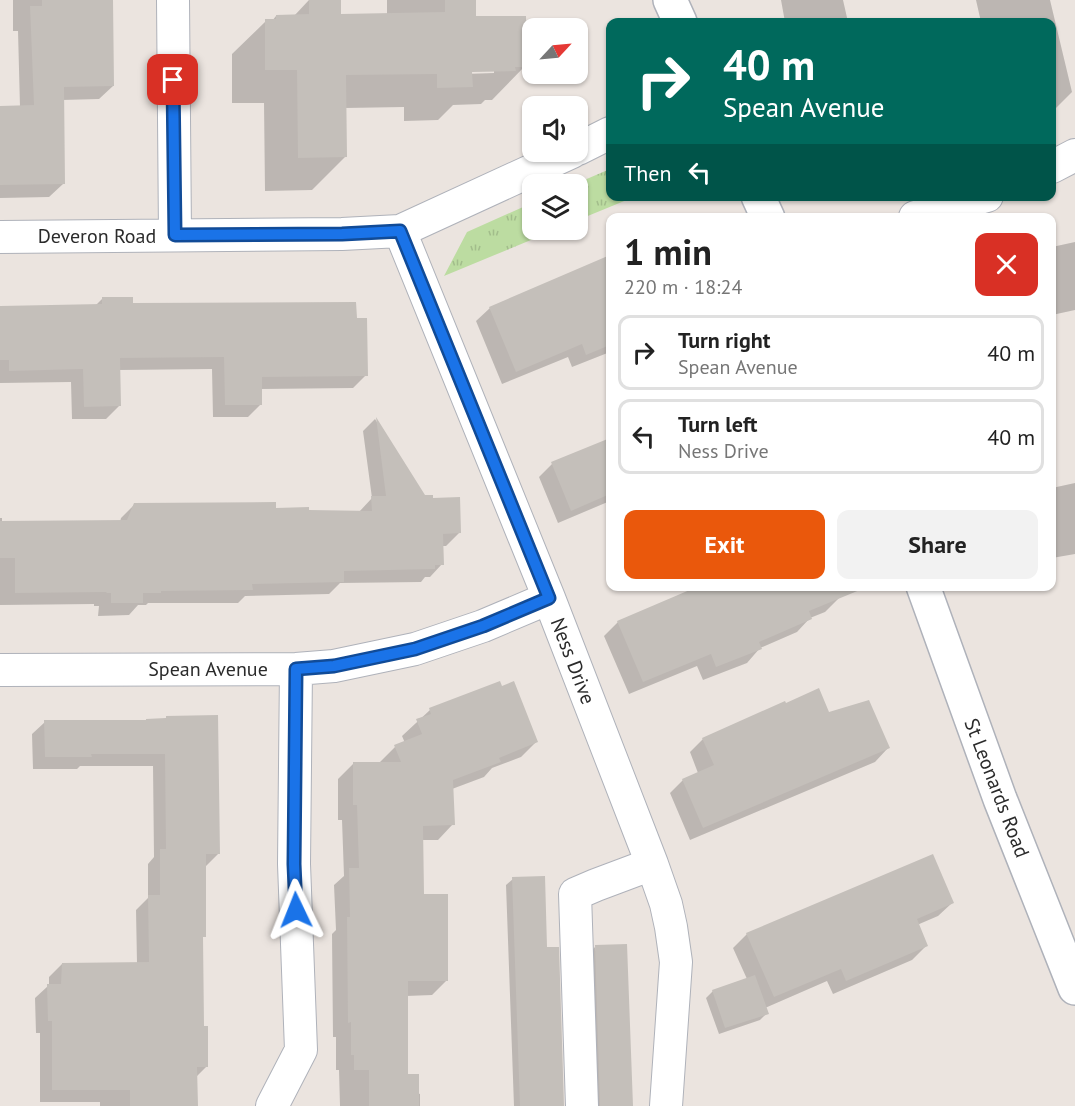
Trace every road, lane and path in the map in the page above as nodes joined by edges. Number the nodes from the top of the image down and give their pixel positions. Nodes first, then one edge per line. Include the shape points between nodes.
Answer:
1 (173, 0) edge
2 (670, 0) edge
3 (678, 18) edge
4 (606, 135) edge
5 (588, 144) edge
6 (1075, 155) edge
7 (550, 162) edge
8 (1056, 165) edge
9 (970, 201) edge
10 (929, 213) edge
11 (400, 231) junction
12 (175, 235) junction
13 (0, 237) edge
14 (925, 591) edge
15 (549, 598) junction
16 (296, 669) junction
17 (0, 670) edge
18 (652, 864) junction
19 (1075, 988) edge
20 (273, 1106) edge
21 (582, 1106) edge
22 (666, 1106) edge

1 - 12 street
2 - 3 street
4 - 5 street
6 - 8 street
7 - 11 street, Deveron Road
9 - 10 street
11 - 12 street, Deveron Road
11 - 15 street, Ness Drive
12 - 13 street, Deveron Road
14 - 19 street, St Leonards Road via 1000,799
15 - 16 street, Spean Avenue via 415,649 334,666
15 - 18 street, Ness Drive
16 - 17 street, Spean Avenue
16 - 20 street via 294,864 302,1050
18 - 21 street via 575,894
18 - 22 street, Ness Drive via 666,904 676,962

